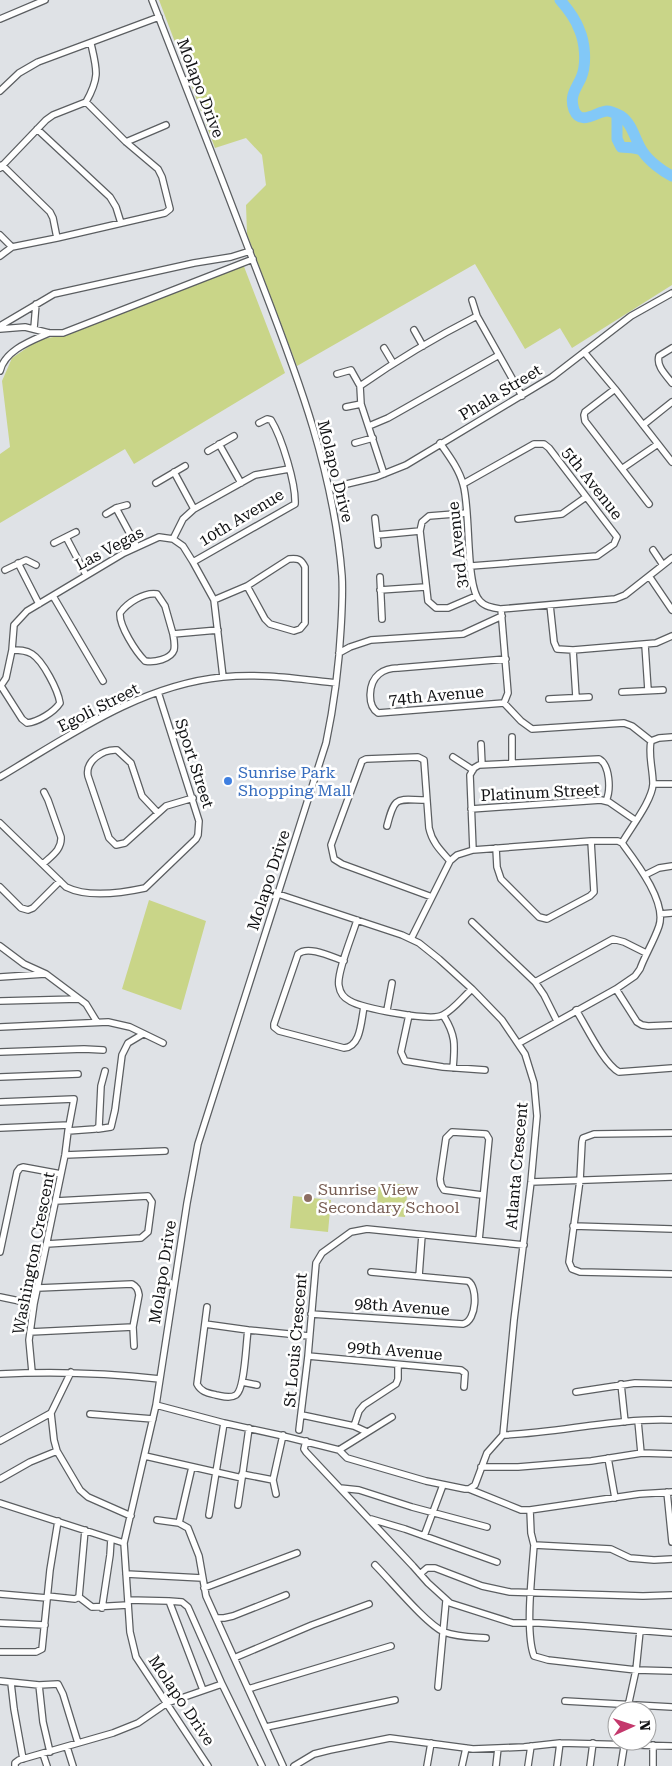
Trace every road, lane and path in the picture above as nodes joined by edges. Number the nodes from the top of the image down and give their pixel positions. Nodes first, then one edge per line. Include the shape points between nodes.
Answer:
1 (45, 0) edge
2 (152, 0) edge
3 (34, 2) edge
4 (159, 17) junction
5 (0, 19) edge
6 (91, 44) junction
7 (0, 91) edge
8 (86, 102) junction
9 (166, 124) dead end
10 (37, 129) junction
11 (126, 142) junction
12 (1, 167) edge
13 (121, 223) junction
14 (0, 235) edge
15 (57, 238) junction
16 (12, 247) junction
17 (250, 251) junction
18 (0, 256) edge
19 (253, 259) junction
20 (672, 293) edge
21 (472, 300) dead end
22 (36, 304) junction
23 (477, 316) junction
24 (0, 327) edge
25 (34, 328) junction
26 (414, 330) dead end
27 (50, 333) junction
28 (423, 346) junction
29 (384, 348) dead end
30 (672, 348) edge
31 (584, 352) junction
32 (499, 355) junction
33 (393, 363) junction
34 (0, 371) edge
35 (337, 374) dead end
36 (672, 383) edge
37 (360, 386) junction
38 (615, 389) junction
39 (522, 396) junction
40 (672, 402) edge
41 (361, 404) junction
42 (346, 407) dead end
43 (259, 423) dead end
44 (643, 424) junction
45 (369, 426) junction
46 (234, 436) dead end
47 (373, 438) junction
48 (355, 443) dead end
49 (440, 443) junction
50 (220, 444) junction
51 (658, 444) junction
52 (208, 451) dead end
53 (671, 460) edge
54 (185, 466) dead end
55 (289, 468) junction
56 (623, 468) junction
57 (174, 472) junction
58 (384, 474) junction
59 (156, 483) dead end
60 (241, 483) junction
61 (463, 484) junction
62 (330, 488) junction
63 (586, 497) junction
64 (649, 504) dead end
65 (127, 505) dead end
66 (116, 508) junction
67 (194, 509) junction
68 (467, 513) junction
69 (106, 514) dead end
70 (375, 518) dead end
71 (518, 519) dead end
72 (420, 531) junction
73 (76, 532) dead end
74 (377, 535) junction
75 (66, 537) junction
76 (173, 539) junction
77 (54, 543) dead end
78 (378, 545) dead end
79 (137, 547) junction
80 (652, 550) dead end
81 (672, 558) edge
82 (20, 562) junction
83 (193, 562) junction
84 (36, 565) dead end
85 (663, 565) junction
86 (471, 566) junction
87 (5, 570) dead end
88 (86, 575) junction
89 (649, 576) junction
90 (380, 577) dead end
91 (247, 586) junction
92 (425, 588) junction
93 (380, 590) junction
94 (53, 596) junction
95 (476, 596) junction
96 (214, 600) junction
97 (39, 604) junction
98 (550, 605) junction
99 (501, 609) junction
100 (672, 610) edge
101 (502, 616) junction
102 (382, 618) dead end
103 (218, 630) junction
104 (174, 634) junction
105 (672, 636) edge
106 (645, 644) junction
107 (12, 650) junction
108 (573, 650) junction
109 (339, 653) junction
110 (506, 659) junction
111 (223, 677) junction
112 (103, 681) dead end
113 (336, 684) junction
114 (1, 687) edge
115 (648, 690) junction
116 (663, 690) dead end
117 (158, 692) junction
118 (622, 692) dead end
119 (589, 697) dead end
120 (576, 698) junction
121 (549, 699) dead end
122 (504, 703) junction
123 (512, 737) dead end
124 (672, 737) edge
125 (651, 741) junction
126 (481, 744) dead end
127 (453, 757) dead end
128 (512, 763) junction
129 (482, 765) junction
130 (473, 770) junction
131 (0, 777) edge
132 (653, 784) junction
133 (672, 784) edge
134 (44, 792) dead end
135 (193, 798) junction
136 (427, 800) junction
137 (606, 801) junction
138 (471, 809) junction
139 (158, 813) junction
140 (635, 820) junction
141 (0, 823) edge
142 (387, 826) dead end
143 (6, 829) junction
144 (0, 834) edge
145 (590, 841) junction
146 (622, 843) junction
147 (496, 848) junction
148 (473, 850) junction
149 (450, 861) junction
150 (43, 864) junction
151 (672, 866) edge
152 (645, 875) junction
153 (60, 880) junction
154 (0, 887) edge
155 (278, 894) junction
156 (432, 897) junction
157 (672, 913) edge
158 (660, 914) junction
159 (357, 920) junction
160 (472, 922) dead end
161 (411, 939) junction
162 (0, 946) edge
163 (8, 952) junction
164 (0, 953) edge
165 (646, 953) junction
166 (344, 961) junction
167 (46, 974) junction
168 (0, 977) edge
169 (535, 982) junction
170 (392, 983) dead end
171 (472, 989) junction
172 (616, 989) junction
173 (79, 999) junction
174 (0, 1001) edge
175 (364, 1007) junction
176 (388, 1010) junction
177 (576, 1010) junction
178 (443, 1015) junction
179 (409, 1016) junction
180 (557, 1021) junction
181 (97, 1022) junction
182 (672, 1025) edge
183 (0, 1027) edge
184 (143, 1034) junction
185 (163, 1043) dead end
186 (519, 1043) junction
187 (103, 1050) dead end
188 (0, 1052) edge
189 (453, 1068) junction
190 (672, 1068) edge
191 (104, 1070) dead end
192 (484, 1070) dead end
193 (78, 1074) dead end
194 (0, 1077) edge
195 (0, 1102) edge
196 (0, 1128) edge
197 (68, 1128) junction
198 (98, 1129) junction
199 (672, 1133) edge
200 (164, 1151) dead end
201 (66, 1155) junction
202 (61, 1174) junction
203 (672, 1177) edge
204 (580, 1180) junction
205 (531, 1182) junction
206 (482, 1195) junction
207 (56, 1201) junction
208 (573, 1226) junction
209 (672, 1229) edge
210 (422, 1235) junction
211 (479, 1240) junction
212 (47, 1244) junction
213 (524, 1246) junction
214 (0, 1252) edge
215 (371, 1272) dead end
216 (672, 1274) edge
217 (419, 1276) junction
218 (38, 1288) junction
219 (0, 1297) edge
220 (34, 1304) junction
221 (207, 1307) dead end
222 (311, 1314) junction
223 (205, 1324) junction
224 (134, 1327) junction
225 (248, 1330) junction
226 (30, 1332) junction
227 (309, 1336) junction
228 (134, 1346) dead end
229 (308, 1356) junction
230 (398, 1365) junction
231 (32, 1372) junction
232 (71, 1372) junction
233 (0, 1374) edge
234 (160, 1379) junction
235 (242, 1382) junction
236 (621, 1384) junction
237 (672, 1384) edge
238 (257, 1385) dead end
239 (464, 1387) dead end
240 (576, 1392) dead end
241 (156, 1404) junction
242 (51, 1413) junction
243 (90, 1414) dead end
244 (302, 1415) junction
245 (392, 1417) dead end
246 (153, 1418) junction
247 (672, 1420) edge
248 (638, 1421) junction
249 (625, 1422) junction
250 (224, 1423) junction
251 (354, 1426) junction
252 (249, 1428) junction
253 (299, 1430) dead end
254 (367, 1432) junction
255 (503, 1435) junction
256 (283, 1436) junction
257 (0, 1440) edge
258 (306, 1441) junction
259 (340, 1450) junction
260 (57, 1451) junction
261 (641, 1453) junction
262 (672, 1454) edge
263 (145, 1456) junction
264 (608, 1458) junction
265 (192, 1466) junction
266 (481, 1467) junction
267 (216, 1472) junction
268 (242, 1476) junction
269 (0, 1479) edge
270 (273, 1480) junction
271 (443, 1485) junction
272 (340, 1488) junction
273 (469, 1488) junction
274 (670, 1492) edge
275 (276, 1494) dead end
276 (616, 1498) junction
277 (0, 1503) edge
278 (238, 1505) dead end
279 (530, 1510) junction
280 (432, 1513) junction
281 (209, 1515) dead end
282 (131, 1516) junction
283 (370, 1519) junction
284 (158, 1520) dead end
285 (58, 1522) junction
286 (179, 1523) junction
287 (487, 1527) dead end
288 (85, 1530) junction
289 (424, 1536) junction
290 (111, 1539) junction
291 (672, 1542) edge
292 (124, 1543) junction
293 (534, 1546) junction
294 (297, 1553) dead end
295 (672, 1559) edge
296 (497, 1562) dead end
297 (375, 1565) dead end
298 (126, 1574) junction
299 (420, 1574) junction
300 (202, 1578) junction
301 (204, 1588) junction
302 (531, 1592) junction
303 (0, 1594) edge
304 (286, 1595) dead end
305 (672, 1595) edge
306 (47, 1597) junction
307 (79, 1597) junction
308 (169, 1601) junction
309 (446, 1601) junction
310 (128, 1602) junction
311 (369, 1604) dead end
312 (102, 1608) junction
313 (216, 1618) junction
314 (0, 1623) edge
315 (530, 1623) junction
316 (45, 1625) junction
317 (640, 1630) junction
318 (443, 1631) junction
319 (672, 1633) edge
320 (486, 1638) dead end
321 (391, 1646) dead end
322 (0, 1652) edge
323 (234, 1658) junction
324 (636, 1670) junction
325 (672, 1671) edge
326 (0, 1681) edge
327 (11, 1682) junction
328 (222, 1684) junction
329 (39, 1685) junction
330 (438, 1686) dead end
331 (248, 1689) junction
332 (203, 1690) junction
333 (395, 1700) dead end
334 (565, 1701) dead end
335 (630, 1701) edge
336 (167, 1703) junction
337 (607, 1703) edge
338 (657, 1706) edge
339 (672, 1707) edge
340 (266, 1727) junction
341 (560, 1742) junction
342 (78, 1743) junction
343 (431, 1743) junction
344 (593, 1743) junction
345 (607, 1743) edge
346 (657, 1745) edge
347 (531, 1746) junction
348 (672, 1746) edge
349 (66, 1747) junction
350 (466, 1748) junction
351 (498, 1748) junction
352 (623, 1751) edge
353 (653, 1751) edge
354 (50, 1752) junction
355 (43, 1754) junction
356 (23, 1759) junction
357 (15, 1766) edge
358 (46, 1766) edge
359 (73, 1766) edge
360 (208, 1766) edge
361 (262, 1766) edge
362 (284, 1766) edge
363 (294, 1766) edge
364 (427, 1766) edge
365 (462, 1766) edge
366 (496, 1766) edge
367 (528, 1766) edge
368 (557, 1766) edge
369 (590, 1766) edge
370 (621, 1766) edge
371 (653, 1766) edge

1 - 3 street
2 - 4 street, Molapo Drive
3 - 5 street
4 - 6 street
4 - 17 street, Molapo Drive
6 - 7 street via 38,62 19,73
6 - 8 street via 97,71 96,83
8 - 10 street via 53,115
8 - 11 street
9 - 11 street
10 - 12 street
10 - 13 street via 110,197
11 - 13 street via 158,169 170,207 165,213
12 - 15 street via 50,212
13 - 15 street
14 - 16 street
15 - 16 street
16 - 18 street
17 - 19 street, Molapo Drive
17 - 22 street via 60,292
19 - 27 street via 88,324 63,333
19 - 62 street, Molapo Drive via 320,448
20 - 31 street, Phala Street via 631,316
21 - 23 street
22 - 24 street
22 - 25 street
23 - 28 street
23 - 32 street
24 - 25 street
25 - 27 street
26 - 28 street
27 - 34 street via 12,353
28 - 33 street
29 - 33 street
30 - 36 street via 658,360
31 - 38 street
31 - 39 street, Phala Street
32 - 39 street
32 - 45 street
33 - 37 street
35 - 37 street via 351,370
37 - 41 street
38 - 44 street
38 - 56 street via 586,412 584,421
39 - 49 street, Phala Street
40 - 44 street
41 - 42 street
41 - 45 street
43 - 55 street, 10th Avenue via 271,420 282,442
44 - 51 street
45 - 47 street
46 - 50 street
47 - 48 street
47 - 58 street
49 - 58 street, Phala Street via 406,465
49 - 61 street, 3rd Avenue
50 - 52 street
50 - 60 street
51 - 53 street
51 - 56 street
54 - 57 street
55 - 60 street via 263,473
55 - 83 street, 10th Avenue via 295,504
56 - 64 street
57 - 59 street
57 - 67 street
58 - 62 street, Phala Street
60 - 67 street
61 - 63 street, 5th Avenue via 538,442 549,448
61 - 68 street, 3rd Avenue
62 - 109 street, Molapo Drive via 342,579
63 - 71 street via 556,516
63 - 86 street, 5th Avenue via 617,537 602,554
65 - 66 street
66 - 69 street
66 - 79 street
67 - 76 street via 183,519
68 - 72 street via 428,516
68 - 86 street, 3rd Avenue
70 - 74 street
72 - 74 street
72 - 92 street
73 - 75 street
74 - 78 street
75 - 77 street
75 - 88 street
76 - 79 street, Las Vegas via 159,537
76 - 83 street via 183,546
79 - 88 street, Las Vegas
80 - 85 street
81 - 85 street
82 - 84 street via 30,560
82 - 87 street
82 - 97 street
83 - 96 street
85 - 89 street
86 - 95 street, 3rd Avenue
88 - 94 street, Las Vegas
89 - 98 street via 615,600
89 - 100 street
90 - 93 street
91 - 91 street via 289,559 301,560 305,567 303,626 294,631 270,624
91 - 96 street
92 - 93 street
92 - 95 street, 3rd Avenue via 428,600 436,608 448,608
93 - 102 street
94 - 97 street, Las Vegas
94 - 112 street
95 - 99 street via 483,604
96 - 103 street
97 - 107 street, Las Vegas via 14,626
98 - 99 street
98 - 108 street via 555,646
99 - 101 street, 74th Avenue
101 - 109 street via 463,634 371,640
101 - 110 street, 74th Avenue
103 - 104 street
103 - 111 street
104 - 104 street via 165,606 156,594 144,595 120,613 122,625 145,661 170,656 174,651
105 - 106 street
106 - 108 street
106 - 115 street
107 - 114 street, Las Vegas
107 - 114 street via 26,651 41,662 60,703 28,723
108 - 120 street
109 - 113 street, Molapo Drive
110 - 122 street, 74th Avenue via 508,697
110 - 122 street, 74th Avenue via 387,670 379,674 373,683 370,701 378,713
111 - 113 street, Egoli Street via 261,676
111 - 117 street, Egoli Street
113 - 155 street, Molapo Drive via 326,743
115 - 116 street
115 - 118 street
117 - 131 street, Egoli Street via 99,718
117 - 135 street, Sport Street
119 - 120 street
120 - 121 street
122 - 125 street via 532,729 624,723
123 - 128 street
124 - 125 street
125 - 132 street
126 - 129 street
127 - 130 street
128 - 129 street
128 - 137 street via 599,759 606,766
129 - 130 street
130 - 138 street via 470,775
132 - 133 street
132 - 140 street via 647,802
134 - 150 street via 62,843
135 - 139 street via 166,806
135 - 153 street, Sport Street via 199,822 196,840 145,888 79,892 66,887
136 - 142 street via 397,802
136 - 149 street via 431,838
136 - 156 street via 424,760 366,759 362,761 330,845 334,859 342,864
137 - 138 street, Platinum Street
137 - 140 street, Platinum Street
138 - 148 street
139 - 139 street via 126,843 116,845 109,838 88,776 90,762 107,751 117,750 131,763 142,796
140 - 146 street
141 - 143 street, Sport Street
143 - 144 street
143 - 150 street, Sport Street
145 - 146 street
145 - 147 street
145 - 147 street via 594,892 548,920 539,917 501,879
146 - 152 street
147 - 148 street
148 - 149 street
149 - 156 street
150 - 153 street, Sport Street
151 - 152 street
152 - 158 street
153 - 154 street via 28,910 21,908
155 - 159 street, Atlanta Crescent
155 - 234 street, Molapo Drive via 198,1144
156 - 161 street
157 - 158 street
158 - 165 street via 659,926
159 - 161 street, Atlanta Crescent
159 - 166 street
160 - 169 street
161 - 171 street, Atlanta Crescent
162 - 163 street
163 - 164 street
163 - 167 street
165 - 169 street via 613,939
165 - 172 street via 635,976
166 - 175 street via 338,981 342,995
166 - 175 street via 302,950 274,1027 279,1031 350,1048 354,1046
167 - 168 street
167 - 173 street
169 - 180 street
170 - 176 street
171 - 178 street
171 - 186 street, Atlanta Crescent
172 - 177 street
172 - 182 street via 637,1022 648,1026
173 - 174 street
173 - 181 street via 88,1006
175 - 176 street
176 - 179 street
177 - 180 street
177 - 190 street via 613,1069 619,1072
178 - 179 street via 428,1018
178 - 189 street via 454,1038
179 - 189 street via 401,1052 405,1061
180 - 186 street
181 - 183 street
181 - 184 street via 130,1027
184 - 185 street
184 - 198 street via 132,1039 124,1049 111,1127
186 - 205 street, Atlanta Crescent via 529,1064 536,1098
187 - 188 street
189 - 192 street
191 - 198 street
193 - 194 street
195 - 197 street, Washington Crescent via 74,1099
196 - 197 street
197 - 198 street
197 - 201 street, Washington Crescent
199 - 204 street via 585,1136
200 - 201 street
201 - 202 street, Washington Crescent
202 - 207 street, Washington Crescent
202 - 214 street via 23,1167 16,1172
203 - 204 street
204 - 205 street
204 - 208 street
205 - 213 street, Atlanta Crescent
206 - 206 street via 488,1136 452,1132 446,1138 441,1186 450,1192
206 - 211 street
207 - 212 street, Washington Crescent
207 - 212 street via 148,1196 152,1202 148,1232 141,1238
208 - 209 street
208 - 216 street via 569,1262 576,1272
210 - 211 street, St Louis Crescent
210 - 217 street
210 - 222 street, St Louis Crescent via 367,1229 351,1232 319,1257 316,1263
211 - 213 street, St Louis Crescent
212 - 218 street, Washington Crescent
213 - 255 street, Atlanta Crescent
215 - 217 street, 98th Avenue
217 - 222 street, 98th Avenue via 463,1280 472,1284 472,1319 463,1324
218 - 220 street, Washington Crescent
218 - 224 street via 132,1284 139,1295
219 - 220 street
220 - 226 street, Washington Crescent
221 - 223 street
222 - 227 street, St Louis Crescent
223 - 225 street
223 - 235 street via 197,1374 199,1389 206,1393 234,1396
224 - 226 street
224 - 228 street
225 - 227 street
225 - 235 street
226 - 231 street, Washington Crescent
227 - 229 street, St Louis Crescent
229 - 230 street, 99th Avenue
229 - 244 street, St Louis Crescent
230 - 239 street, 99th Avenue via 461,1370
230 - 251 street via 396,1384 364,1405
231 - 232 street
231 - 233 street
232 - 234 street
232 - 242 street
234 - 241 street, Molapo Drive
235 - 238 street
236 - 237 street
236 - 240 street
236 - 249 street
241 - 246 street, Molapo Drive
241 - 250 street
242 - 257 street
242 - 260 street
243 - 246 street
244 - 251 street
244 - 253 street, St Louis Crescent
245 - 254 street
246 - 263 street, Molapo Drive
247 - 248 street
248 - 249 street
248 - 261 street
249 - 255 street
250 - 252 street
250 - 267 street
251 - 254 street
252 - 256 street
252 - 268 street
254 - 259 street
255 - 266 street via 487,1452
256 - 258 street
256 - 270 street
258 - 259 street
258 - 272 street via 306,1452
259 - 271 street via 348,1458
260 - 269 street
260 - 282 street via 74,1482 88,1497
261 - 262 street
261 - 264 street
263 - 265 street
263 - 282 street, Molapo Drive
264 - 266 street
264 - 276 street
265 - 267 street
265 - 286 street
266 - 273 street via 475,1485
267 - 268 street
267 - 281 street
268 - 270 street
268 - 278 street
270 - 275 street
271 - 273 street
271 - 280 street
272 - 280 street via 359,1490
272 - 283 street
273 - 279 street via 521,1510
274 - 276 street
274 - 291 street
276 - 279 street
277 - 285 street
279 - 293 street
280 - 287 street
280 - 289 street
282 - 292 street, Molapo Drive
283 - 289 street
283 - 299 street
284 - 286 street
285 - 288 street
285 - 306 street
286 - 300 street via 188,1528 199,1556
288 - 290 street
288 - 307 street
289 - 296 street
290 - 292 street
290 - 312 street
292 - 298 street, Molapo Drive
293 - 295 street via 611,1549 630,1558
293 - 302 street
294 - 301 street
297 - 318 street
298 - 300 street
298 - 310 street, Molapo Drive
299 - 302 street via 429,1567 482,1586 510,1592
299 - 309 street
300 - 301 street
301 - 313 street
302 - 305 street
302 - 315 street
303 - 306 street
304 - 313 street via 232,1616
306 - 307 street
306 - 316 street
307 - 312 street via 92,1607
308 - 310 street
308 - 328 street via 182,1602 188,1607
308 - 332 street
309 - 315 street via 513,1623
309 - 318 street
310 - 312 street
310 - 336 street, Molapo Drive via 136,1657
311 - 323 street
313 - 323 street
314 - 316 street
315 - 317 street
315 - 324 street via 531,1649 538,1658
316 - 322 street via 40,1651
317 - 319 street
317 - 324 street
318 - 320 street via 456,1636
318 - 330 street
321 - 331 street
323 - 331 street
324 - 325 street
324 - 335 street
326 - 327 street
327 - 329 street
327 - 356 street
328 - 332 street
328 - 361 street
329 - 342 street via 60,1686
329 - 354 street
331 - 340 street
332 - 336 street
333 - 340 street
334 - 337 street
336 - 342 street via 138,1723
336 - 360 street, Molapo Drive
338 - 339 street
340 - 362 street
341 - 344 street
341 - 347 street
341 - 368 street
342 - 349 street
343 - 350 street
343 - 363 street via 390,1738 314,1754
343 - 364 street
344 - 345 street
344 - 369 street
346 - 348 street
347 - 351 street
347 - 367 street
349 - 354 street
349 - 359 street
350 - 351 street
350 - 365 street
351 - 366 street
352 - 370 street
353 - 371 street
354 - 355 street
355 - 356 street
355 - 358 street
356 - 357 street

